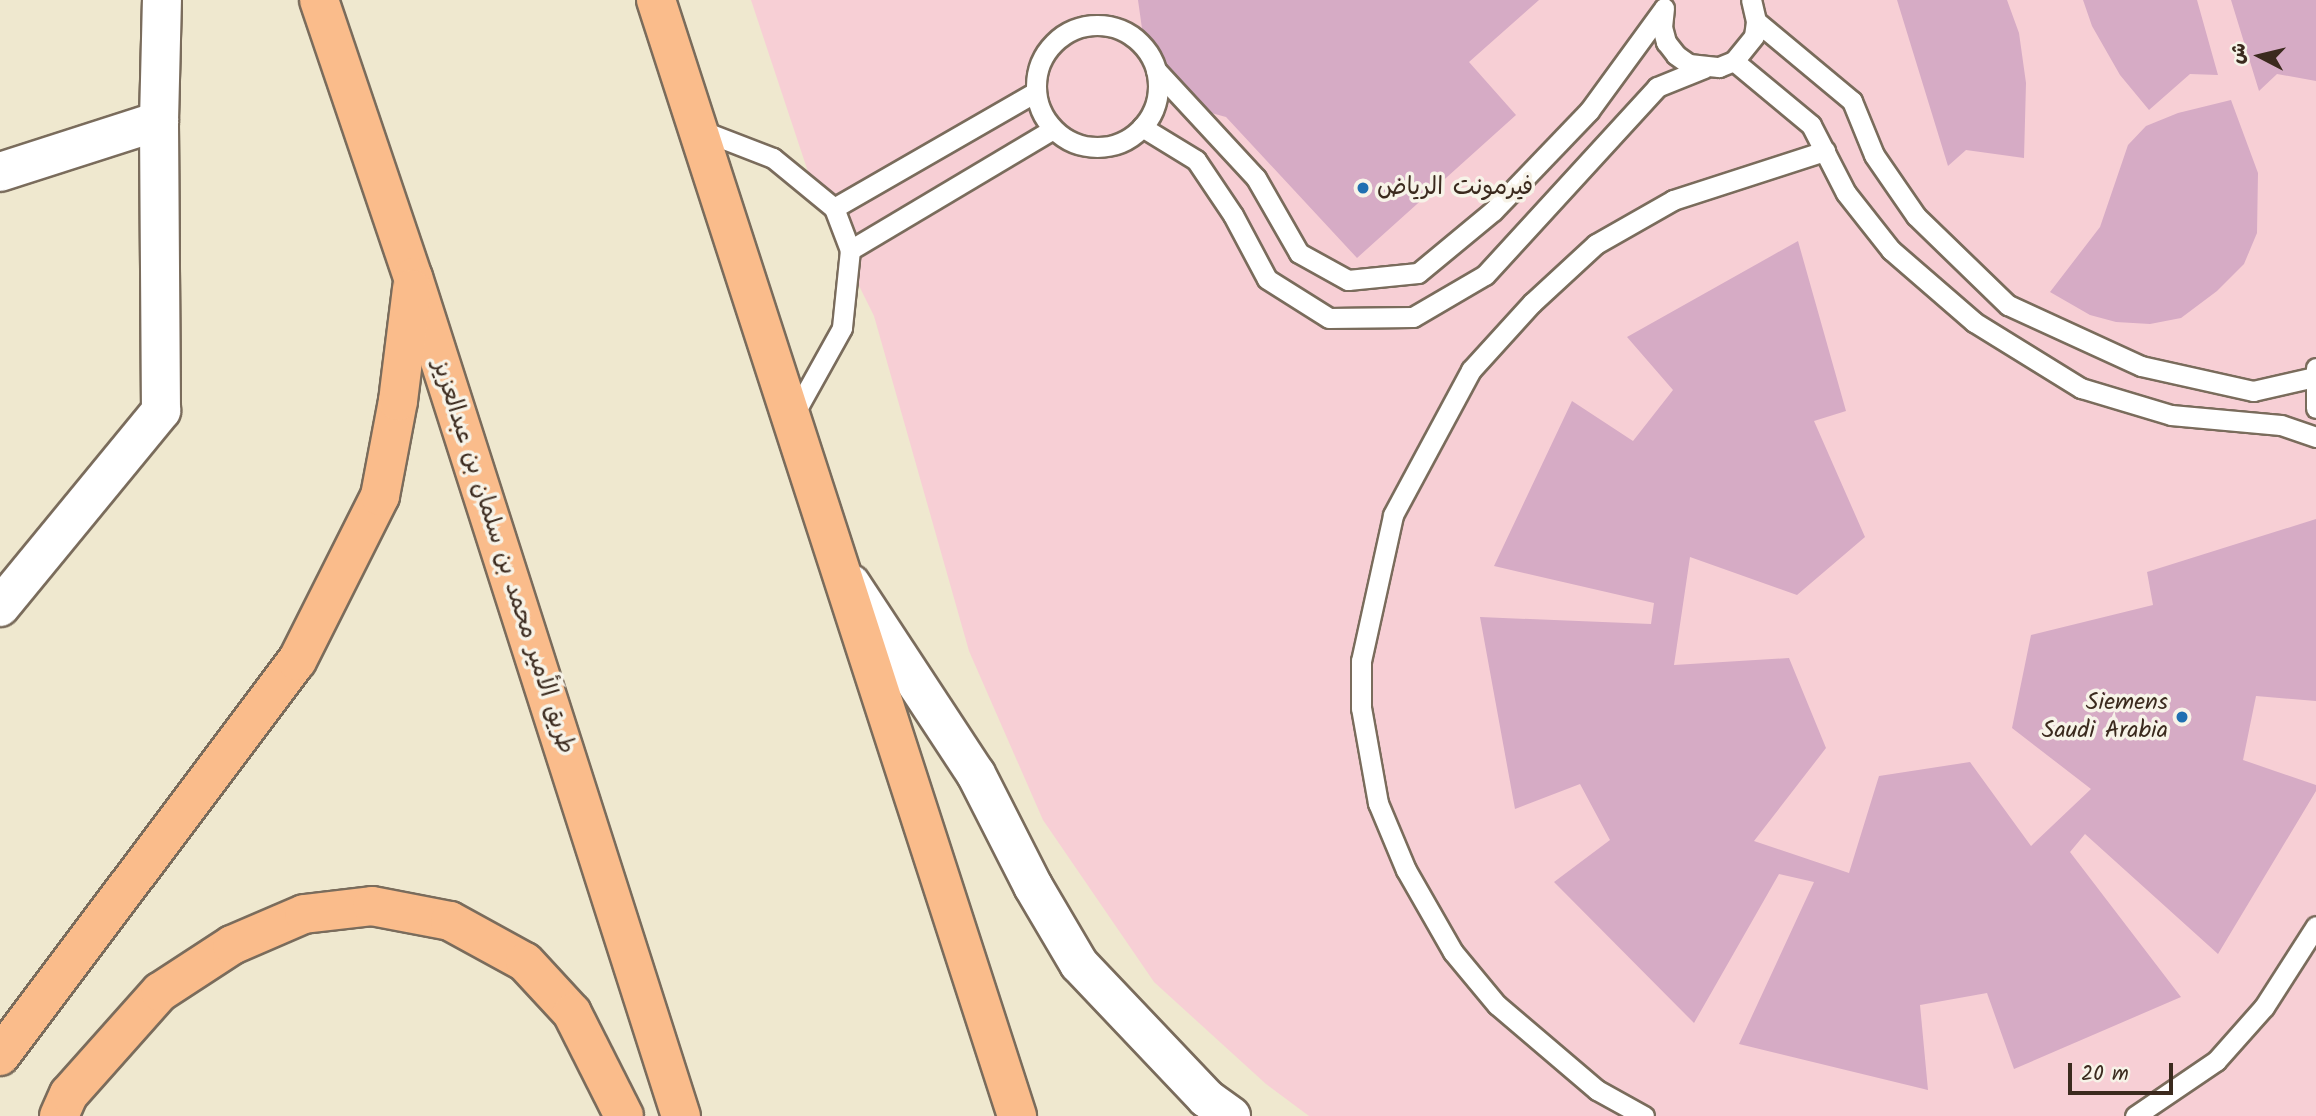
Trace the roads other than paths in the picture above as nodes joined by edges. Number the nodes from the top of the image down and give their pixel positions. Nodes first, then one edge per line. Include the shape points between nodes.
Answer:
1 (162, 0) edge
2 (319, 0) edge
3 (656, 0) edge
4 (1751, 0) edge
5 (1665, 6) edge
6 (1756, 21) junction
7 (1734, 61) junction
8 (1704, 68) junction
9 (1156, 70) junction
10 (1036, 92) junction
11 (159, 121) junction
12 (1142, 127) junction
13 (698, 129) junction
14 (1052, 129) junction
15 (1825, 152) junction
16 (0, 172) edge
17 (834, 208) junction
18 (850, 250) junction
19 (413, 277) junction
20 (2315, 372) edge
21 (2316, 408) edge
22 (792, 418) junction
23 (2316, 437) edge
24 (839, 565) junction
25 (0, 607) edge
26 (2316, 926) edge
27 (0, 1055) edge
28 (59, 1116) edge
29 (624, 1116) edge
30 (681, 1116) edge
31 (1017, 1116) edge
32 (1231, 1116) edge
33 (1644, 1116) edge
34 (2135, 1116) edge

1 - 11 street
2 - 19 main road, طريق الأمير محمد بن سلمان بن عبدالعزيز
3 - 13 main road
4 - 6 lane
5 - 8 lane via 1662,27 1666,42 1689,64
5 - 9 lane via 1589,111 1493,211 1418,273 1348,280 1299,253 1256,178
6 - 7 lane via 1754,36
6 - 20 lane via 1852,101 1874,155 1916,215 2008,305 2141,366 2253,391
7 - 8 lane
7 - 15 lane via 1811,125
8 - 12 lane via 1657,87 1485,275 1413,317 1329,318 1267,279 1233,215 1196,160
9 - 10 lane via 1133,37 1096,25 1059,39 1045,54
9 - 12 lane via 1158,90
10 - 14 lane
10 - 17 lane
11 - 16 street
11 - 25 street via 161,411
12 - 14 lane via 1127,140 1108,147 1078,144
13 - 17 lane via 773,158
13 - 22 main road
14 - 18 lane
15 - 23 lane via 1846,192 1891,250 1974,322 2081,388 2171,415 2281,425
15 - 33 lane via 1673,200 1596,244 1532,303 1471,370 1393,515 1361,661 1362,708 1378,803 1406,870 1453,952 1497,1005 1597,1090
17 - 18 lane
18 - 22 lane via 842,328
19 - 27 main road via 398,401 380,496 297,661
19 - 30 main road, طريق الأمير محمد بن سلمان بن عبدالعزيز
20 - 21 lane
22 - 24 main road
24 - 31 main road
24 - 32 street via 976,774 1079,964 1206,1098
26 - 34 lane via 2264,1007 2216,1060
28 - 29 main road via 69,1094 160,992 232,945 304,914 372,906 450,921 525,962 572,1013

